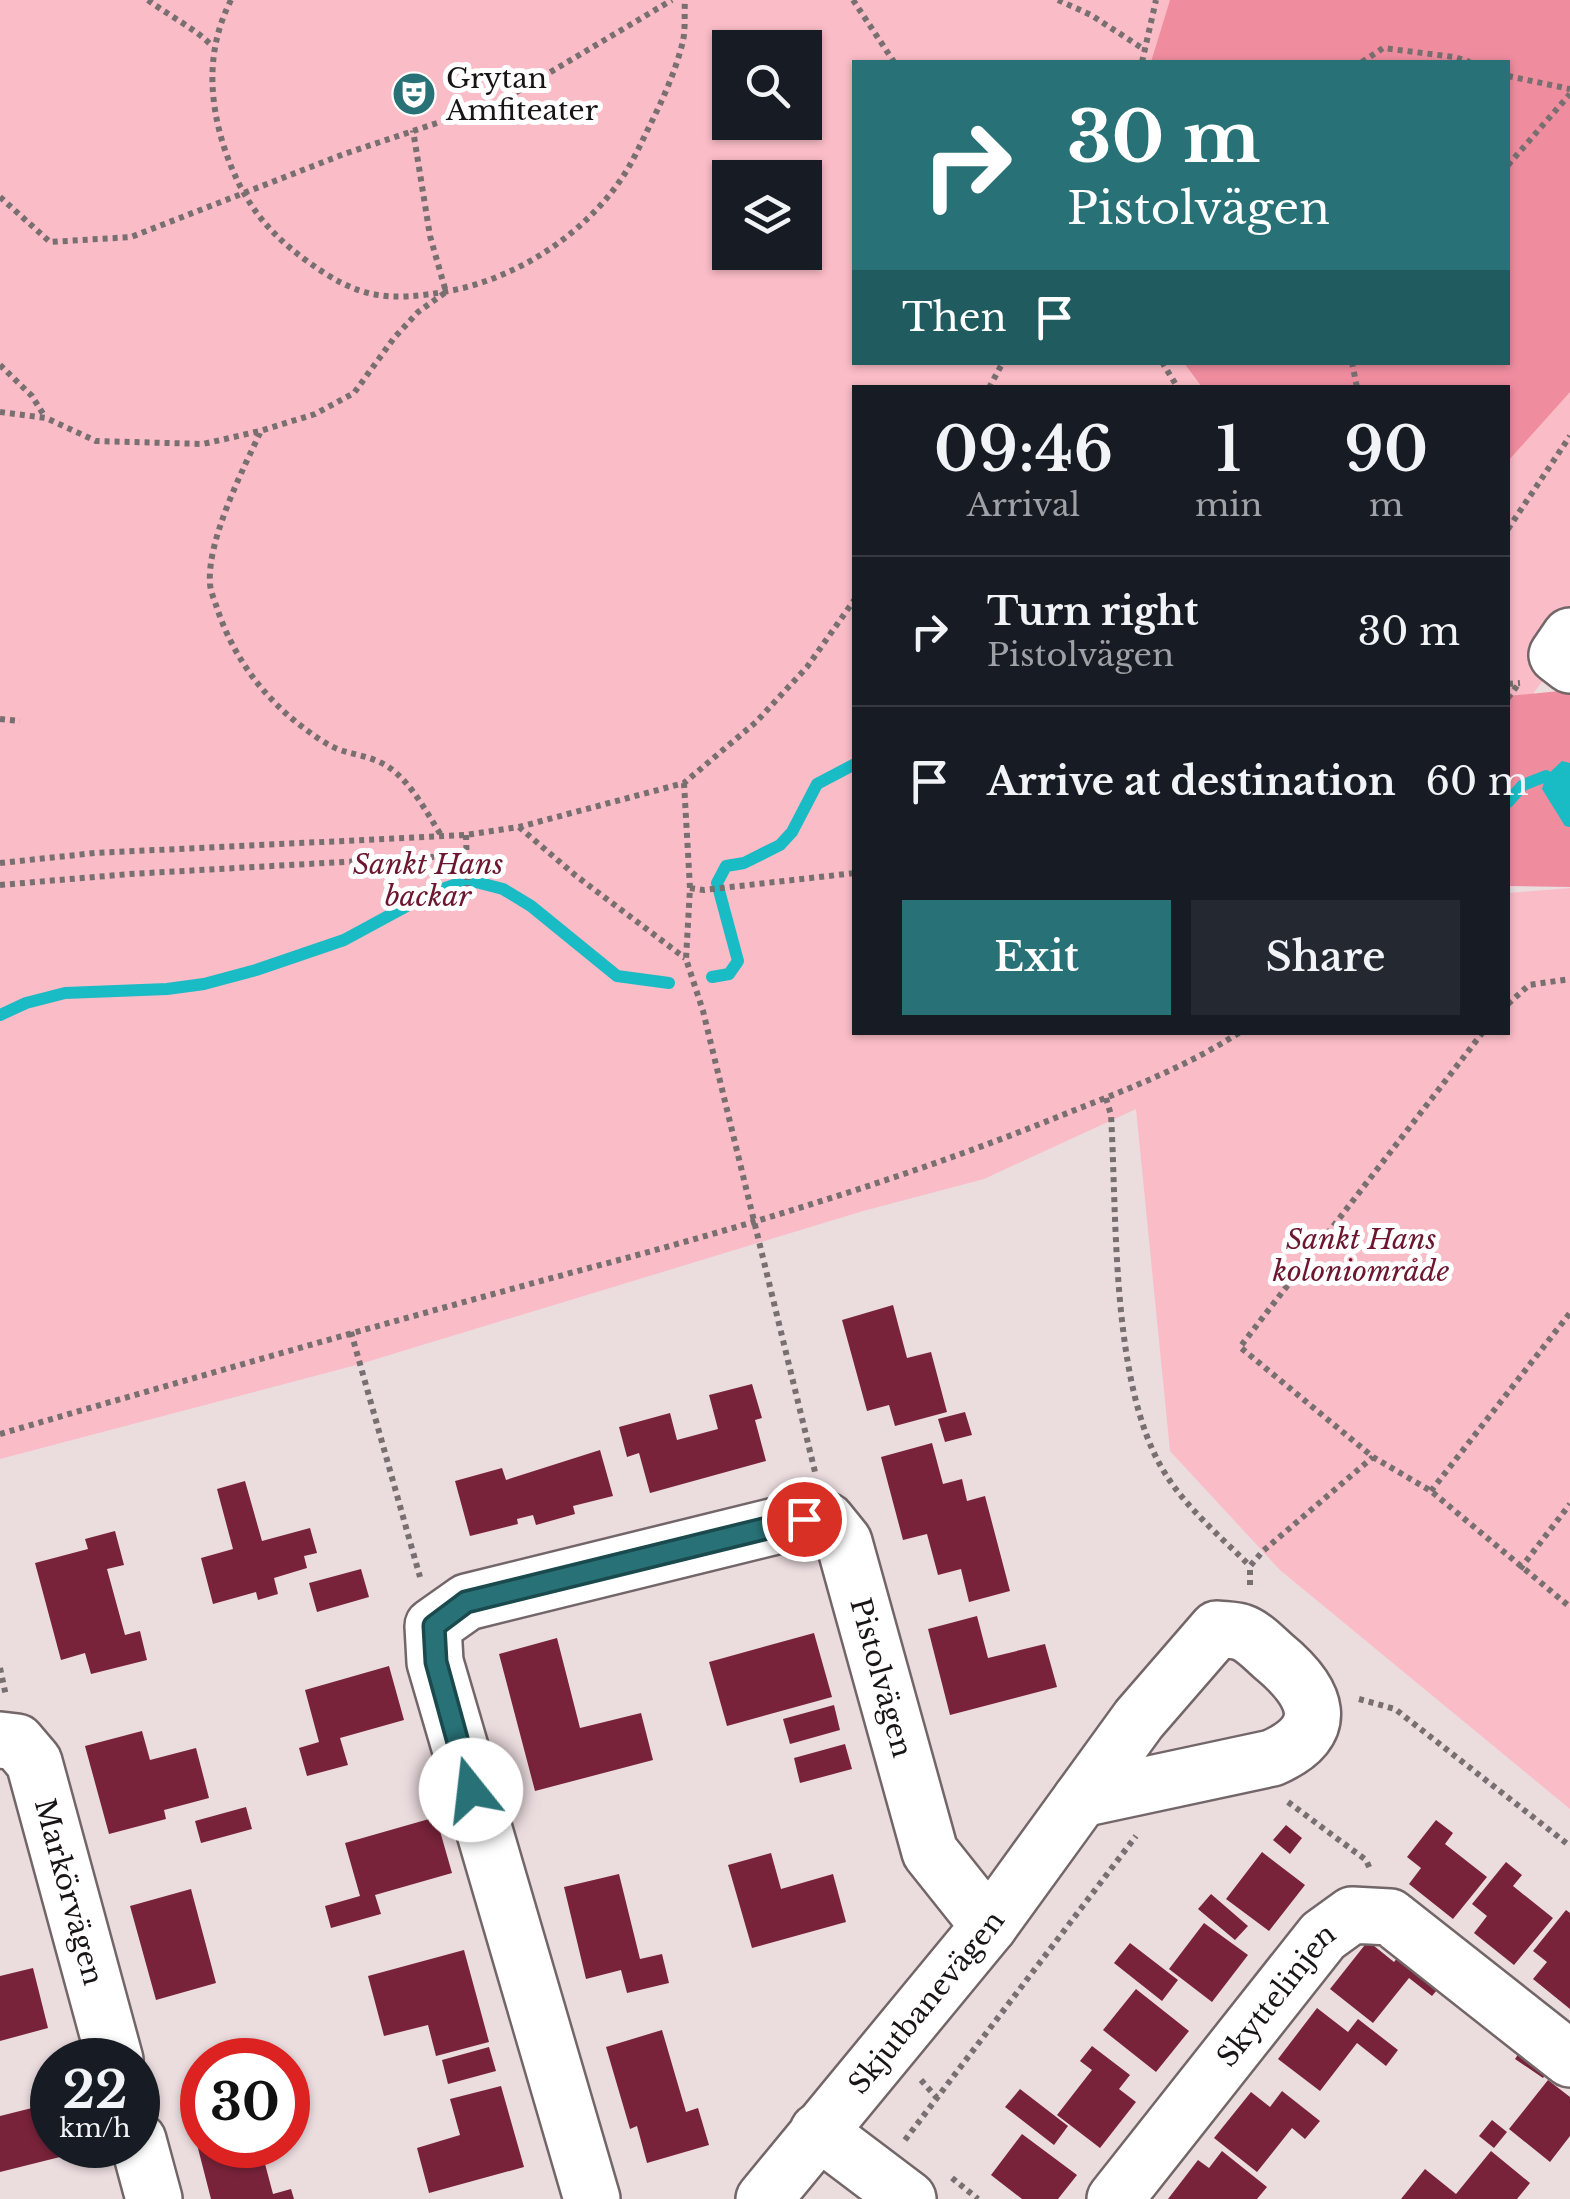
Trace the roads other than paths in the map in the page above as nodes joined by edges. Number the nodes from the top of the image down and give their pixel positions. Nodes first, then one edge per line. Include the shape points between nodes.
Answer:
1 (0, 1740) edge
2 (1081, 1799) dead end
3 (990, 1926) junction
4 (110, 2038) edge
5 (1570, 2060) edge
6 (818, 2131) junction
7 (146, 2168) edge
8 (893, 2188) edge
9 (154, 2199) edge
10 (592, 2199) edge
11 (764, 2199) edge
12 (1115, 2199) edge

1 - 4 street, Markörvägen via 16,1742 34,1762
2 - 3 street, Skjutbanevägen
3 - 6 street, Skjutbanevägen
3 - 10 street, Pistolvägen via 930,1852 844,1542 826,1521 804,1519 466,1602 434,1626 436,1662
5 - 12 street, Skyttelinjen via 1390,1916 1352,1915 1323,1936
6 - 8 street
6 - 11 street, Skjutbanevägen
7 - 9 street

